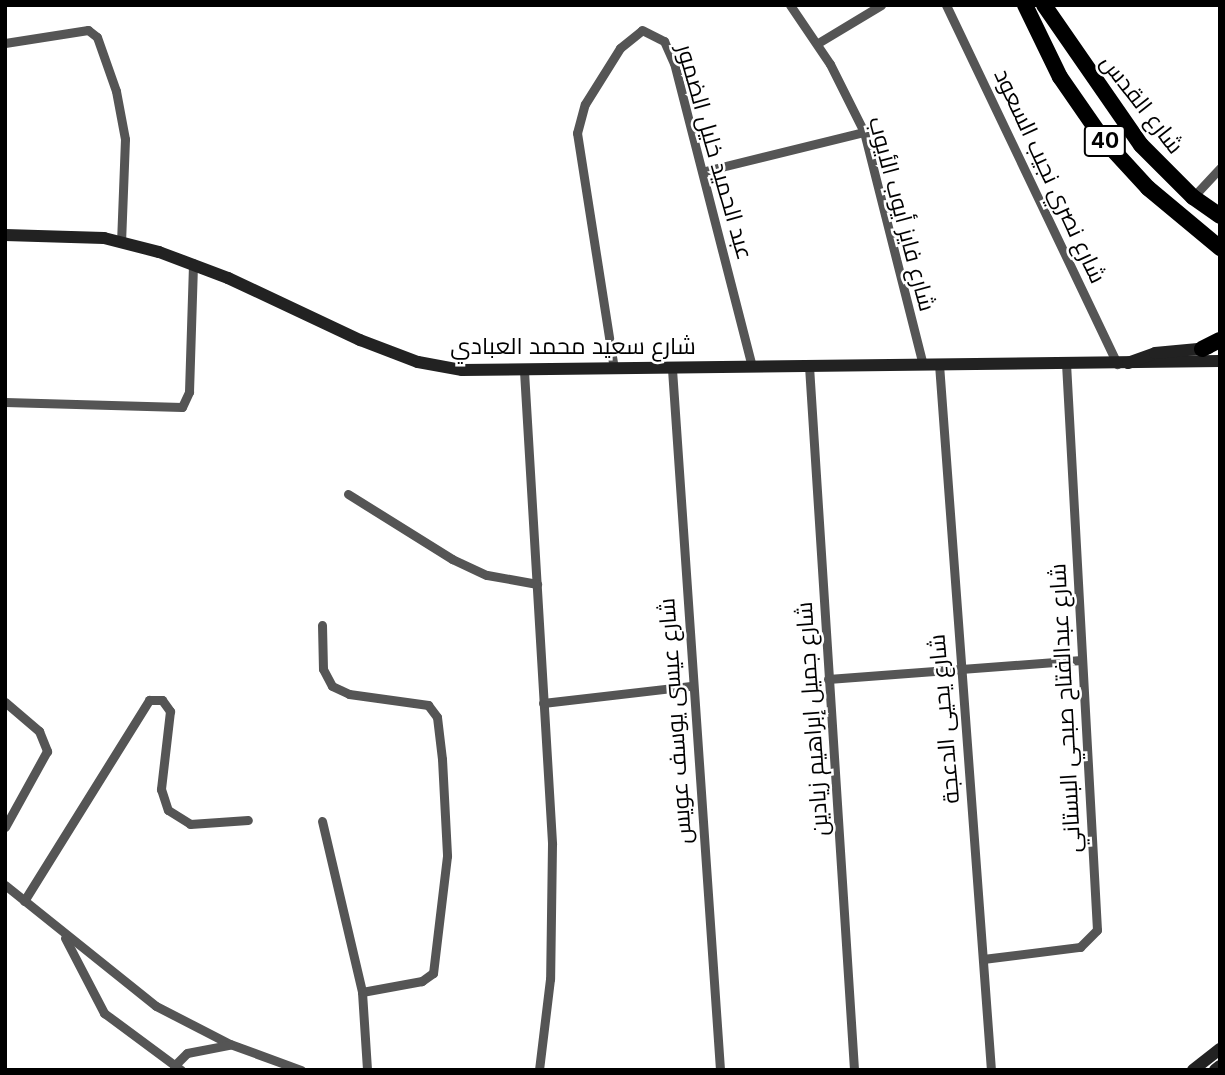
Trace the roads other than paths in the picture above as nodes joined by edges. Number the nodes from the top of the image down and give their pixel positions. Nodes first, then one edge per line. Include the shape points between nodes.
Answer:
1 (790, 5) edge
2 (881, 5) edge
3 (946, 5) edge
4 (1024, 5) edge
5 (1044, 5) edge
6 (1055, 5) edge
7 (1058, 30) junction
8 (5, 43) edge
9 (818, 43) junction
10 (1123, 121) junction
11 (864, 132) junction
12 (1103, 139) junction
13 (1220, 168) edge
14 (705, 171) junction
15 (1193, 197) junction
16 (1220, 216) edge
17 (5, 235) edge
18 (121, 241) junction
19 (1220, 248) edge
20 (193, 263) junction
21 (1220, 340) edge
22 (1220, 347) edge
23 (1202, 349) junction
24 (1220, 361) edge
25 (1066, 363) junction
26 (1121, 364) junction
27 (923, 365) junction
28 (939, 365) junction
29 (752, 366) junction
30 (809, 366) junction
31 (614, 369) junction
32 (672, 369) junction
33 (524, 372) junction
34 (5, 402) edge
35 (348, 494) dead end
36 (537, 584) junction
37 (322, 625) dead end
38 (1081, 660) junction
39 (958, 671) junction
40 (828, 679) junction
41 (691, 685) junction
42 (5, 702) edge
43 (543, 703) junction
44 (248, 820) dead end
45 (323, 821) dead end
46 (5, 827) edge
47 (5, 885) edge
48 (24, 901) junction
49 (63, 933) junction
50 (984, 959) junction
51 (362, 992) junction
52 (230, 1044) junction
53 (1220, 1049) edge
54 (1220, 1066) edge
55 (178, 1068) edge
56 (301, 1070) edge
57 (367, 1070) edge
58 (539, 1070) edge
59 (720, 1070) edge
60 (854, 1070) edge
61 (991, 1070) edge
62 (1193, 1070) edge
63 (1215, 1070) edge

1 - 9 street, شارع فايز أيوب الأيوب
2 - 9 street
3 - 26 street, شارع نصري نجيب السعود
4 - 12 highway, 40 via 1060,77
5 - 7 highway, شارع القدس / 40
6 - 7 highway
7 - 10 highway, شارع القدس / 40
8 - 18 street via 88,30 97,37 123,130
9 - 11 street, شارع فايز أيوب الأيوب
10 - 12 highway via 1108,124
10 - 15 highway, شارع القدس / 40 via 1140,145
11 - 14 street
11 - 27 street, شارع فايز أيوب الأيوب
12 - 19 highway, 40 via 1148,188
13 - 15 street
14 - 29 street, عبد الحميد خليل الضمور
14 - 31 street, عبد الحميد خليل الضمور via 671,51 664,41 642,30 620,48 585,104 577,133
15 - 16 highway, شارع القدس / 40
17 - 18 street, شارع سعيد محمد العبادي via 60,234
18 - 20 street, شارع سعيد محمد العبادي
20 - 33 street, شارع سعيد محمد العبادي via 418,362 462,370
20 - 34 street via 189,392 182,407
21 - 23 highway
22 - 23 street, شارع سعيد محمد العبادي
23 - 26 street, شارع سعيد محمد العبادي via 1155,353
24 - 26 street, شارع سعيد محمد العبادي
25 - 26 street, شارع سعيد محمد العبادي
25 - 28 street, شارع سعيد محمد العبادي
25 - 38 street, شارع عبدالفتاح صبحي البستاني
27 - 28 street, شارع سعيد محمد العبادي
27 - 30 street, شارع سعيد محمد العبادي
28 - 39 street, شارع يحيى الدعجة
29 - 30 street, شارع سعيد محمد العبادي
29 - 32 street, شارع سعيد محمد العبادي
30 - 40 street, شارع جميل إبراهيم زيادين
31 - 32 street, شارع سعيد محمد العبادي
31 - 33 street, شارع سعيد محمد العبادي
32 - 41 street, شارع عيسى يوسف عويس
33 - 36 street
35 - 36 street via 452,559 488,575
36 - 43 street
37 - 51 street via 323,668 332,686 349,694 429,705 437,717 442,759 447,856 433,973 422,981
38 - 39 street
38 - 50 street, شارع عبدالفتاح صبحي البستاني via 1097,930 1080,947
39 - 40 street
39 - 50 street, شارع يحيى الدعجة
40 - 60 street, شارع جميل إبراهيم زيادين
41 - 43 street
41 - 59 street, شارع عيسى يوسف عويس
42 - 46 street via 39,731 47,751
43 - 58 street via 552,844 550,979
44 - 48 street via 190,824 168,810 161,789 170,710 162,700 149,700
45 - 51 street
47 - 48 street
48 - 49 street
49 - 52 street via 156,1006
49 - 55 street via 104,1013
50 - 61 street, شارع يحيى الدعجة
51 - 57 street
52 - 55 street via 187,1054
52 - 56 street
53 - 62 street
54 - 63 street

